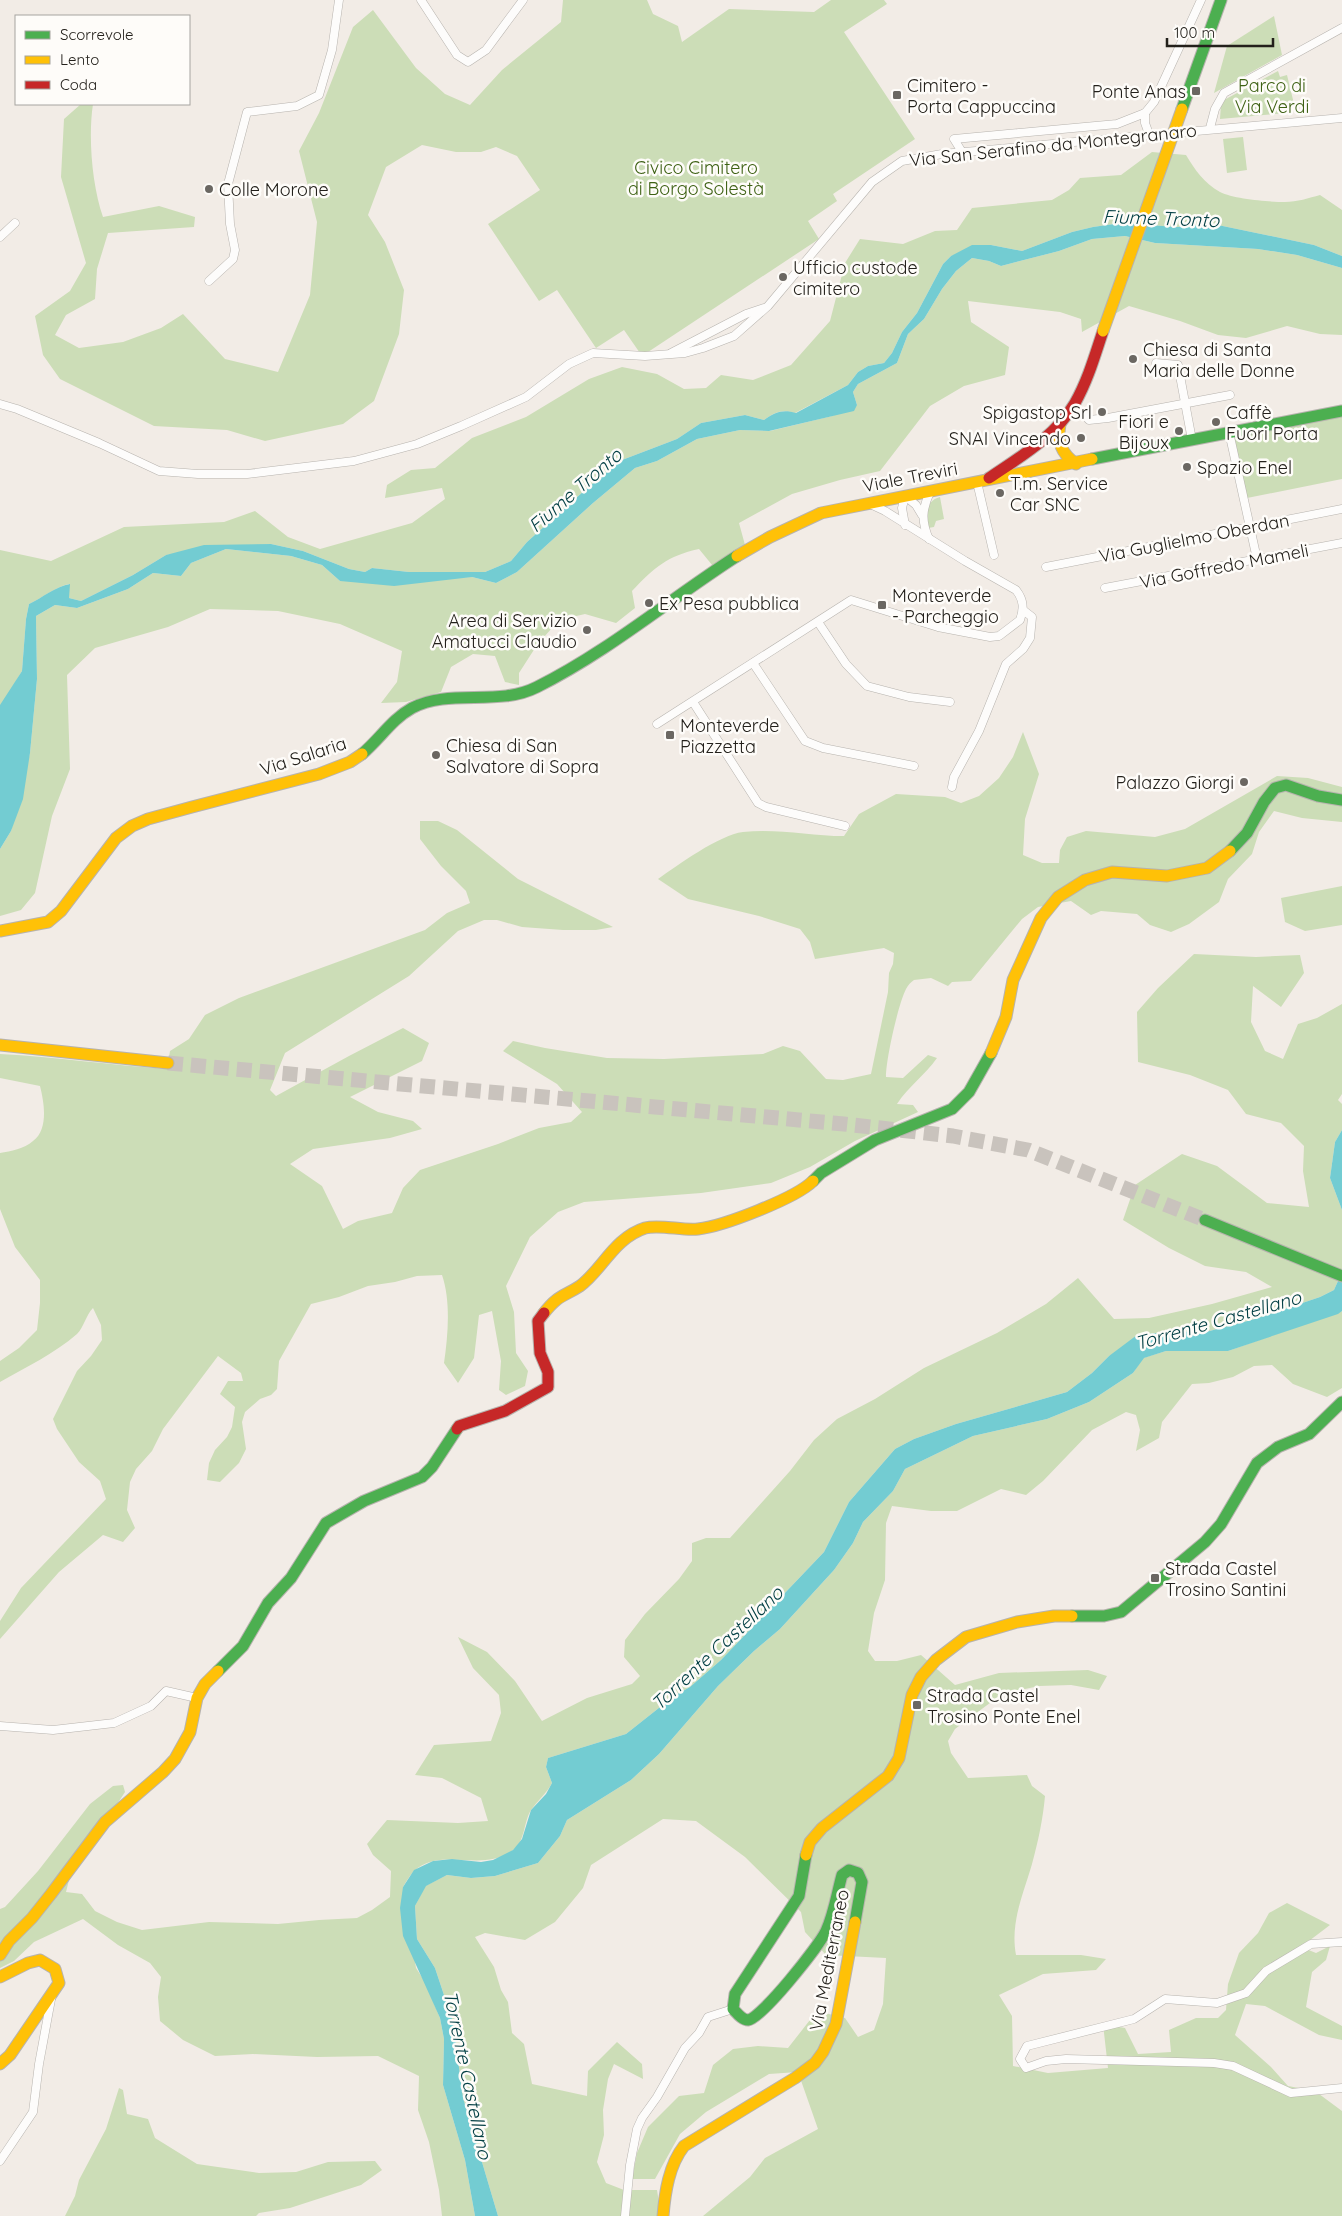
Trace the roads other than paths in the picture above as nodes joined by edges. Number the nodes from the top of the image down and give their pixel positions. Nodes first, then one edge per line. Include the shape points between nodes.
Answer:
1 (339, 0) edge
2 (421, 0) edge
3 (523, 0) edge
4 (1201, 0) edge
5 (1221, 0) edge
6 (1342, 28) edge
7 (1145, 114) junction
8 (1342, 118) edge
9 (1210, 128) junction
10 (1149, 134) junction
11 (962, 152) junction
12 (15, 223) dead end
13 (0, 237) edge
14 (209, 281) dead end
15 (768, 306) junction
16 (698, 339) junction
17 (703, 348) junction
18 (669, 354) junction
19 (1156, 363) dead end
20 (1230, 395) dead end
21 (1185, 403) junction
22 (0, 404) edge
23 (1342, 410) edge
24 (1083, 414) dead end
25 (1060, 424) junction
26 (1229, 432) junction
27 (1192, 440) junction
28 (1076, 464) junction
29 (981, 481) junction
30 (930, 492) junction
31 (905, 496) junction
32 (868, 503) junction
33 (1342, 509) edge
34 (922, 515) junction
35 (905, 525) junction
36 (1251, 527) junction
37 (929, 539) junction
38 (1342, 543) edge
39 (994, 555) dead end
40 (1257, 559) junction
41 (1046, 567) dead end
42 (1105, 588) dead end
43 (1022, 610) junction
44 (818, 622) junction
45 (754, 663) junction
46 (530, 691) joint
47 (694, 702) junction
48 (950, 702) dead end
49 (657, 724) dead end
50 (914, 766) dead end
51 (952, 787) dead end
52 (1342, 800) edge
53 (845, 826) dead end
54 (0, 931) edge
55 (0, 1045) edge
56 (168, 1064) tunnel mouth
57 (1205, 1220) tunnel mouth
58 (1342, 1276) edge
59 (1342, 1402) edge
60 (197, 1698) junction
61 (0, 1726) edge
62 (1342, 1942) edge
63 (0, 1955) edge
64 (0, 1977) edge
65 (52, 1992) junction
66 (733, 2009) junction
67 (0, 2064) edge
68 (1342, 2088) edge
69 (0, 2161) edge
70 (625, 2216) edge
71 (663, 2216) edge

1 - 14 street via 332,50 319,96 297,106 248,112 228,184 230,224 236,250 233,260
2 - 3 street via 457,55 468,62 486,50
4 - 7 street via 1154,102
5 - 25 main road, bridge via 1083,386
6 - 9 street via 1224,93
7 - 10 street
7 - 11 street via 1117,124 954,139
8 - 9 street, Via San Serafino da Montegranaro
9 - 10 street, Via San Serafino da Montegranaro
10 - 11 street, Via San Serafino da Montegranaro
11 - 15 street, Via San Serafino da Montegranaro via 902,161 872,182
12 - 13 street
15 - 16 street, Via San Serafino da Montegranaro
15 - 17 street, Via San Serafino da Montegranaro via 734,336
16 - 17 street
16 - 18 street, Via San Serafino da Montegranaro
17 - 18 street, Via San Serafino da Montegranaro
18 - 22 street, Via San Serafino da Montegranaro via 593,354 569,364 526,396 417,444 354,461 247,474 159,471 76,433
19 - 21 street via 1178,365
20 - 21 street
21 - 24 street via 1108,418 1089,420
21 - 27 street
23 - 26 main road, Viale Treviri
25 - 28 main road via 1059,448
25 - 29 main road via 1016,460
26 - 27 main road, Viale Treviri
26 - 36 street
27 - 28 main road, Viale Treviri
28 - 29 main road, Viale Treviri
29 - 30 main road, Viale Treviri
29 - 39 street
30 - 31 main road, Viale Treviri
30 - 34 street
31 - 32 main road, Viale Treviri
31 - 34 street
31 - 35 street via 902,508
32 - 35 street
32 - 46 main road, Viale Treviri via 807,518 780,532 705,578 593,655
33 - 36 street, Via Guglielmo Oberdan
34 - 37 street
35 - 37 street
36 - 40 street
36 - 41 street, Via Guglielmo Oberdan
37 - 43 street via 1016,590 1022,596
38 - 40 street, Via Goffredo Mameli
40 - 42 street, Via Goffredo Mameli
43 - 44 street via 1020,620 1010,629 990,637 938,627 851,600
43 - 51 street via 1032,617 1030,638 1006,664
44 - 45 street
44 - 48 street via 846,664 867,686 909,697
45 - 47 street
45 - 50 street via 805,741 823,748
46 - 54 main road, Via Salaria via 495,699 423,703 403,713 373,746 348,762 132,826 108,847 61,911 48,922
47 - 49 street
47 - 53 street via 758,803
52 - 60 main road via 1286,785 1275,788 1247,833 1207,868 1167,876 1112,872 1085,880 1058,897 1041,918 1028,944 1013,980 1006,1017 980,1075 952,1109 875,1140 821,1173 804,1190 735,1219 699,1229 646,1228 614,1248 581,1285 555,1299 538,1321 540,1353 548,1372 548,1387 488,1420 459,1426 422,1477 364,1501 326,1523 291,1578 268,1602 243,1646 204,1684
55 - 56 main road
57 - 58 main road
59 - 66 main road via 1309,1434 1278,1448 1257,1463 1221,1524 1205,1542 1121,1612 1093,1618 1066,1614 979,1632 936,1660 921,1677 912,1695 899,1758 888,1776 822,1828 810,1842 799,1896 735,1994
60 - 61 street via 166,1691 151,1706 114,1722 53,1730
60 - 63 main road via 190,1732 175,1759 105,1822
62 - 68 street via 1311,1944 1266,1971 1246,1993 1217,2003 1165,1999 1134,2019 1026,2046 1020,2059 1026,2068 1066,2059 1214,2063 1233,2066 1291,2093
64 - 65 main road via 18,1966 40,1960 55,1969 59,1983
65 - 67 main road via 10,2055
65 - 69 street via 33,2112
66 - 70 street via 708,2017 642,2118 630,2165
66 - 71 main road, Via Mediterraneo via 743,2020 761,2013 815,1950 827,1930 842,1875 848,1870 858,1872 862,1882 830,2042 810,2069 682,2149 669,2183

